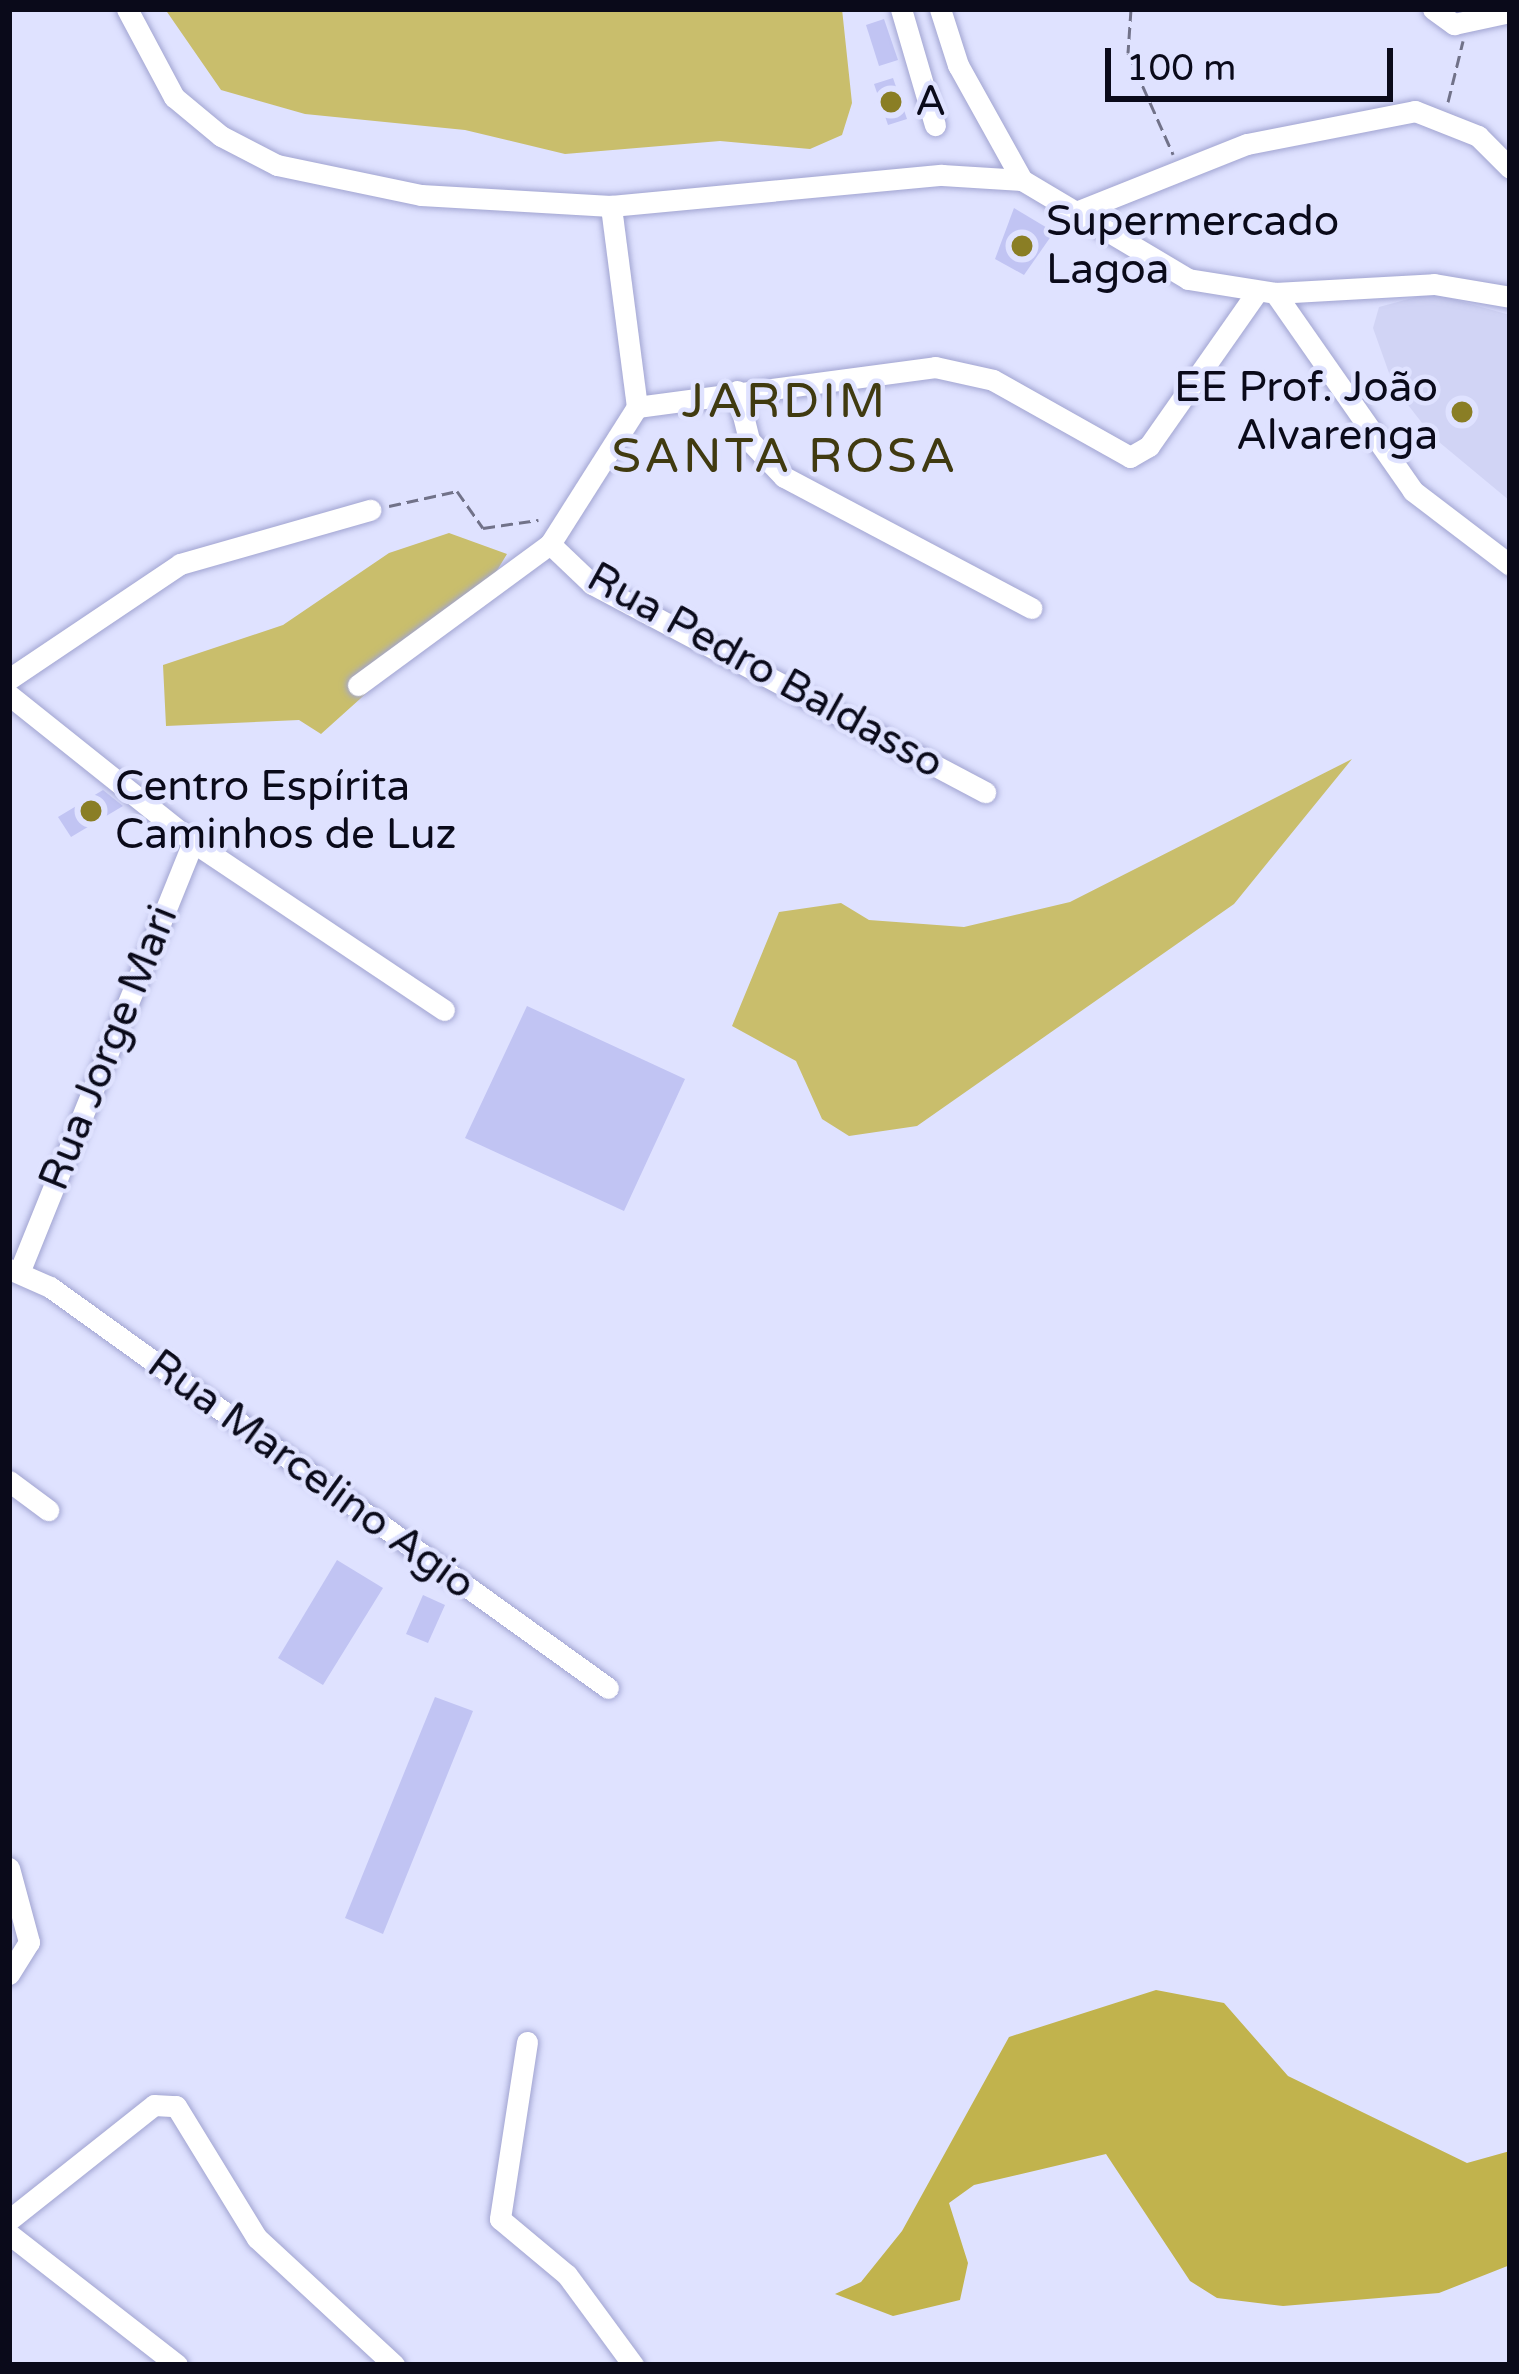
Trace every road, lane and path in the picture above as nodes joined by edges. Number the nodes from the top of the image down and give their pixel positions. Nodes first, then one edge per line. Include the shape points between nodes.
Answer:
1 (127, 9) edge
2 (901, 9) edge
3 (940, 9) edge
4 (1131, 9) edge
5 (1432, 9) edge
6 (1510, 12) edge
7 (1468, 24) junction
8 (1443, 121) junction
9 (935, 125) dead end
10 (999, 148) junction
11 (1510, 168) edge
12 (1181, 171) junction
13 (942, 175) junction
14 (1022, 179) junction
15 (611, 206) junction
16 (1071, 214) junction
17 (1267, 292) junction
18 (1510, 297) edge
19 (737, 391) junction
20 (637, 407) junction
21 (370, 510) joint
22 (568, 516) junction
23 (550, 544) junction
24 (1510, 565) edge
25 (1030, 608) dead end
26 (9, 679) edge
27 (358, 685) dead end
28 (9, 695) edge
29 (985, 792) dead end
30 (193, 842) junction
31 (443, 1010) dead end
32 (14, 1271) edge
33 (9, 1481) edge
34 (48, 1510) dead end
35 (608, 1688) dead end
36 (9, 1868) edge
37 (9, 1974) edge
38 (527, 2042) dead end
39 (9, 2220) edge
40 (9, 2234) edge
41 (176, 2365) edge
42 (394, 2365) edge
43 (633, 2365) edge

1 - 15 street via 174,97 277,165 421,195
2 - 9 street
3 - 10 street
4 - 12 path via 1128,52
5 - 7 street
6 - 7 street
7 - 8 path
8 - 11 street via 1478,136
8 - 12 street via 1414,111 1247,144
10 - 13 street
10 - 14 street
12 - 16 street
13 - 14 street
13 - 15 street
14 - 16 street
15 - 20 street
16 - 17 street via 1189,279
17 - 18 street via 1434,284
17 - 19 street via 1149,446 1130,457 993,380 935,368
17 - 24 street via 1413,491
19 - 20 street
19 - 25 street via 759,458 784,477
20 - 22 street
21 - 22 path via 458,491 483,528
21 - 26 street via 180,564
22 - 23 street
23 - 27 street
23 - 29 street, Rua Pedro Baldasso via 592,584
28 - 30 street
30 - 31 street
30 - 32 street, Rua Jorge Mari
32 - 35 street, Rua Marcelino Agio
33 - 34 street
36 - 37 street via 28,1920 28,1942
38 - 43 street via 500,2219 566,2276
39 - 42 street via 154,2105 184,2114 257,2238
40 - 41 street

